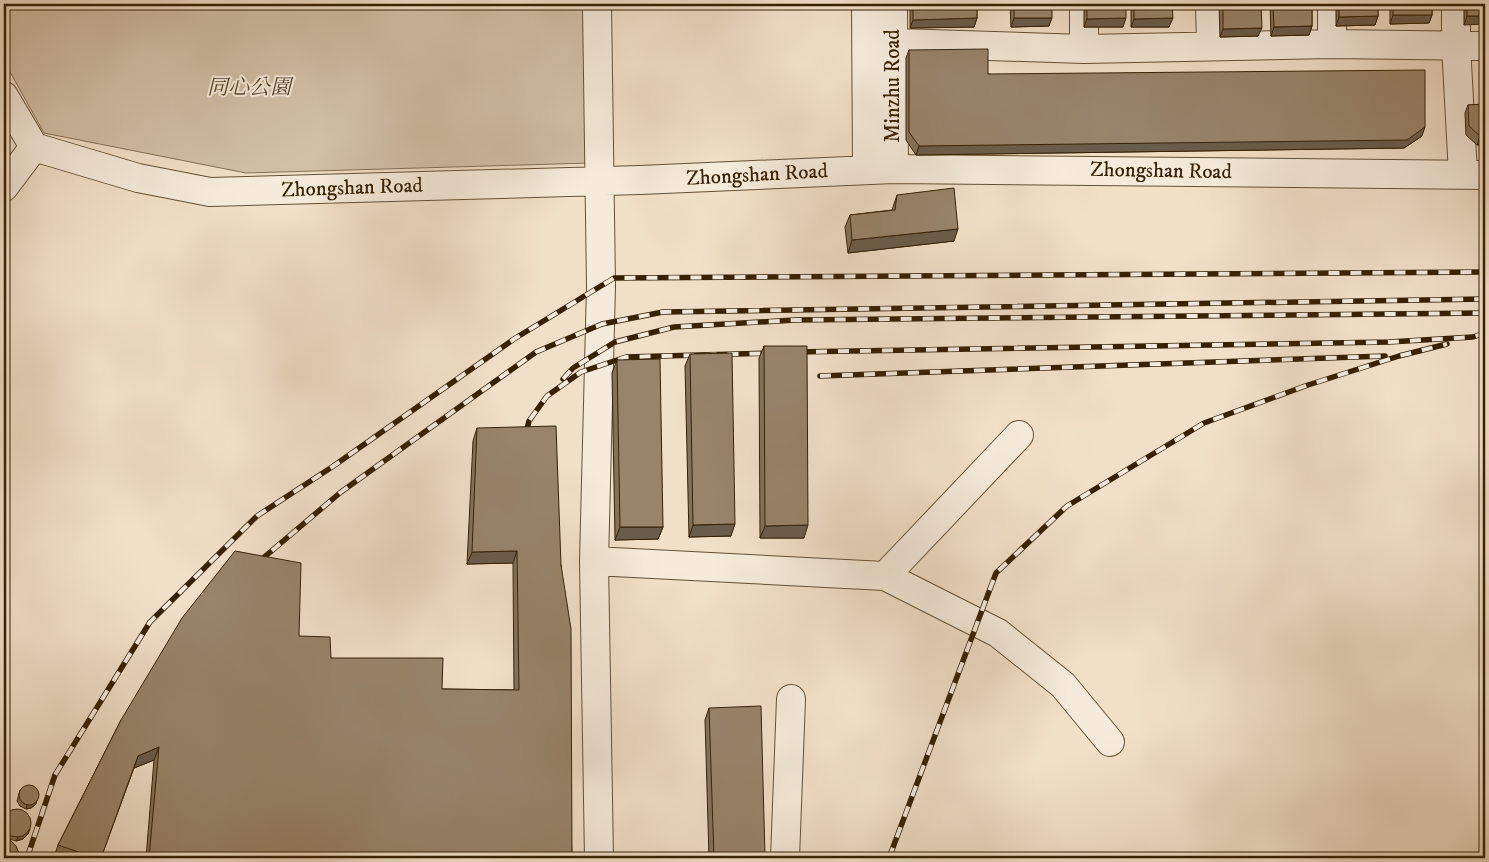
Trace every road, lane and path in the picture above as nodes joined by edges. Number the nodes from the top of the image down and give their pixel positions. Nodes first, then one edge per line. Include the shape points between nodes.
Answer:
1 (597, 4) edge
2 (866, 4) edge
3 (893, 4) edge
4 (1084, 4) edge
5 (1210, 4) edge
6 (1332, 4) edge
7 (1456, 4) edge
8 (880, 42) junction
9 (1332, 44) junction
10 (1211, 45) junction
11 (1456, 46) junction
12 (1485, 46) edge
13 (1084, 49) junction
14 (4, 96) edge
15 (34, 147) junction
16 (880, 169) junction
17 (1474, 174) edge
18 (600, 181) junction
19 (4, 187) edge
20 (1019, 435) dead end
21 (594, 561) junction
22 (885, 576) junction
23 (791, 699) dead end
24 (1110, 742) dead end
25 (599, 858) edge
26 (785, 858) edge

1 - 18 street
2 - 8 street
3 - 8 street, Minzhu Road
4 - 13 street
5 - 10 street
6 - 9 street
7 - 11 street
8 - 13 street
8 - 16 street
9 - 10 street
9 - 11 street
10 - 13 street
11 - 12 street
11 - 17 street
14 - 15 street
15 - 18 street, Zhongshan Road via 138,178 210,192
15 - 19 street
16 - 17 street, Zhongshan Road
16 - 18 street, Zhongshan Road
18 - 21 street via 601,286
20 - 22 street
21 - 22 street
21 - 25 street
22 - 24 street via 998,633 1063,685
23 - 26 street

